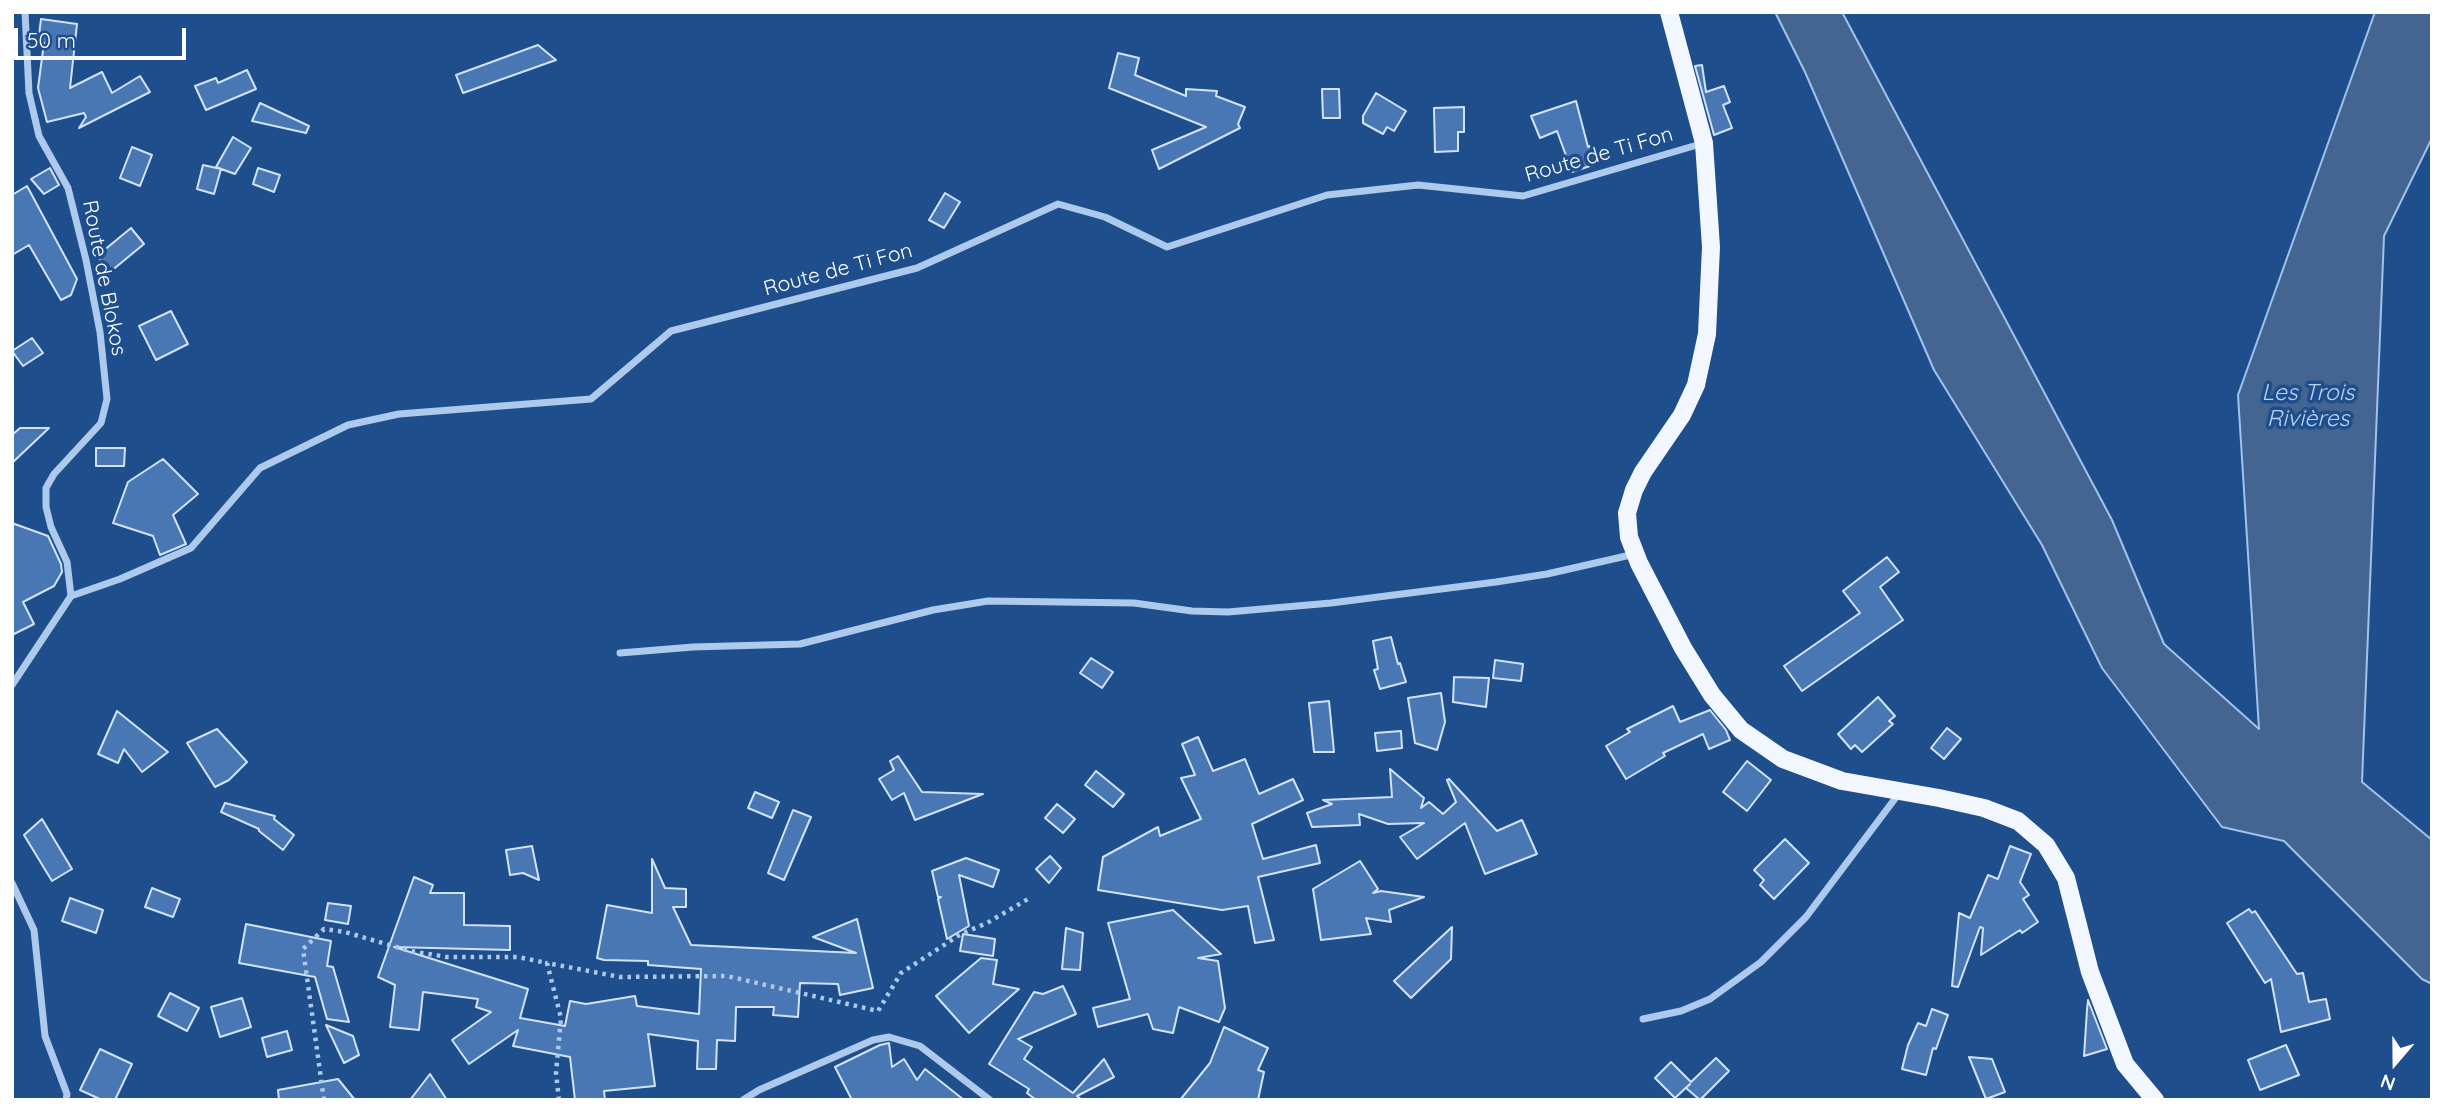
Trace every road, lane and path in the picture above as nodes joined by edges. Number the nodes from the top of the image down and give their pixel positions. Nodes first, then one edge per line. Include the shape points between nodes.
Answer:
1 (25, 12) edge
2 (1669, 12) edge
3 (1704, 143) junction
4 (1636, 554) junction
5 (71, 596) junction
6 (620, 653) dead end
7 (12, 685) edge
8 (1900, 791) junction
9 (12, 883) edge
10 (1028, 899) dead end
11 (547, 963) junction
12 (1643, 1019) dead end
13 (66, 1100) edge
14 (324, 1100) edge
15 (559, 1100) edge
16 (743, 1100) edge
17 (990, 1100) edge
18 (2155, 1100) edge

1 - 5 street, Route de Blokos via 29,93 40,136 68,188 100,332 107,399 101,423 46,488 46,507 67,562
2 - 3 main road
3 - 4 main road via 1711,247 1707,334 1696,385 1682,415 1634,490 1627,513
3 - 5 street, Route de Ti Fon via 1523,196 1418,186 1327,195 1167,247 1105,217 1058,204 918,268 671,331 591,399 399,414 348,425 260,468 191,548
4 - 6 street via 1547,574 1331,603 1192,611 1133,603 988,601 800,644
4 - 8 main road via 1683,648 1741,730 1783,759 1842,781
5 - 7 street
8 - 12 street via 1806,917 1761,962 1710,999 1681,1012
8 - 18 main road via 1984,808 2018,821 2046,845 2066,877 2090,972 2125,1064
9 - 13 street via 34,930 45,1036
10 - 11 path via 901,973 878,1011 727,976 620,977
11 - 14 path via 518,957 447,957 324,929 303,949
11 - 15 path via 561,1018 556,1073
16 - 17 street via 873,1040 889,1037 920,1046

